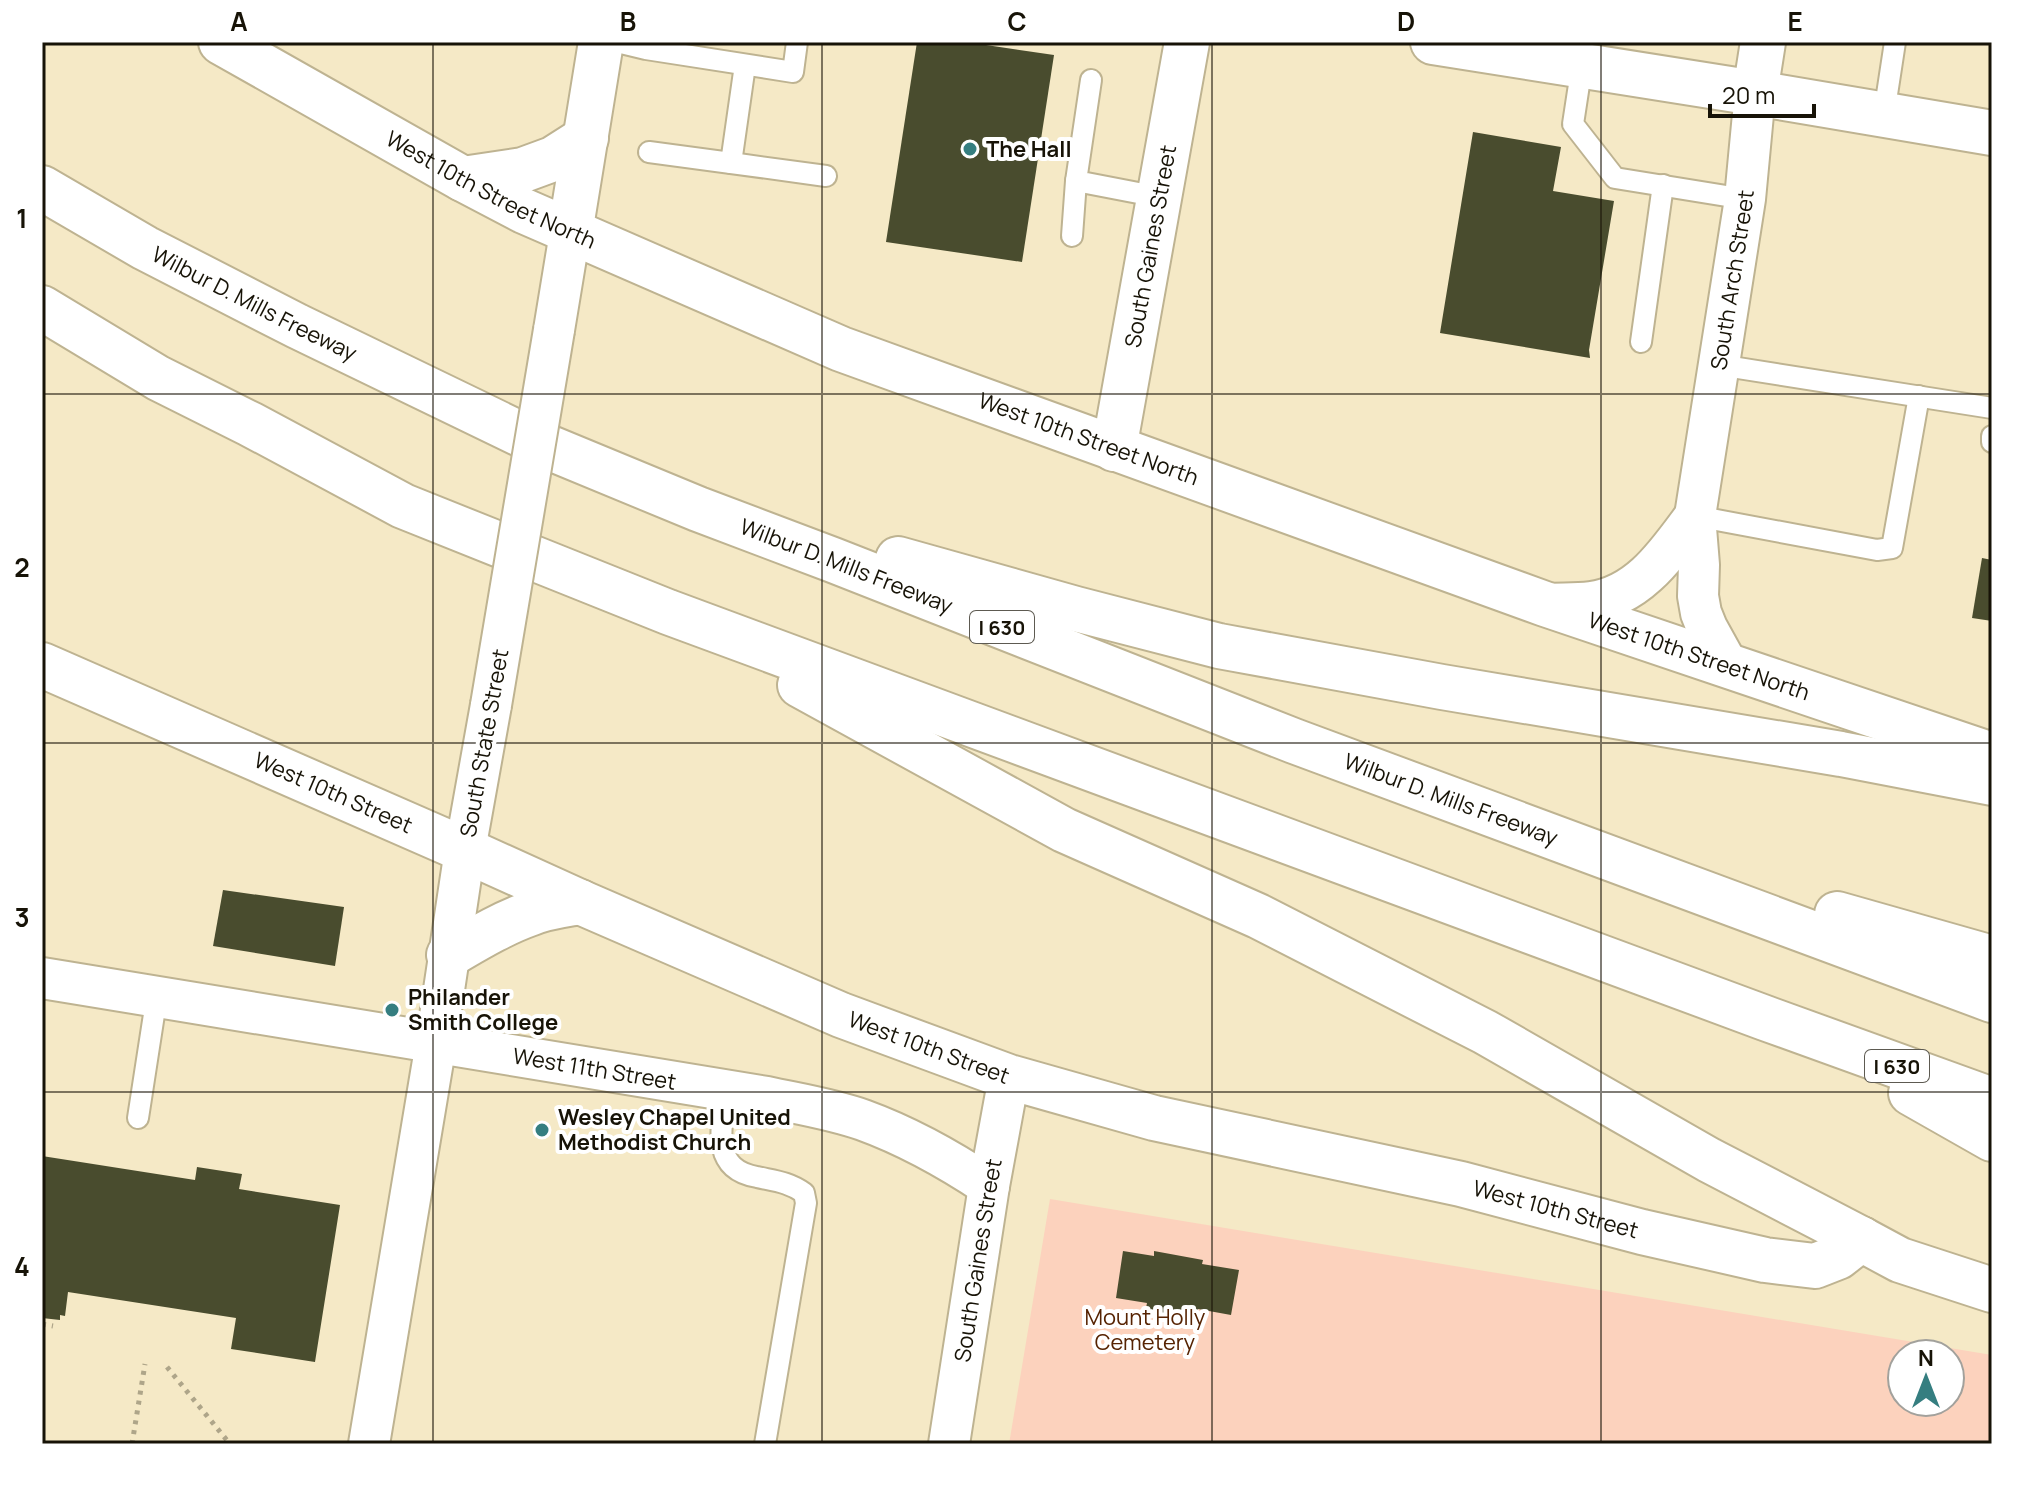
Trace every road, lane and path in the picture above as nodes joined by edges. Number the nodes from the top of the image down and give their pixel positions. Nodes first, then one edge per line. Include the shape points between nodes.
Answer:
1 (221, 42) edge
2 (601, 42) edge
3 (617, 42) edge
4 (797, 42) edge
5 (1187, 42) edge
6 (1433, 42) edge
7 (1763, 42) edge
8 (1895, 42) edge
9 (1476, 45) edge
10 (745, 65) junction
11 (1582, 65) junction
12 (1091, 80) dead end
13 (1755, 93) junction
14 (1884, 114) junction
15 (1992, 133) edge
16 (586, 138) junction
17 (649, 152) dead end
18 (731, 163) junction
19 (42, 171) edge
20 (826, 176) dead end
21 (463, 179) junction
22 (1076, 181) junction
23 (1663, 185) junction
24 (42, 188) edge
25 (1159, 197) junction
26 (1745, 199) junction
27 (570, 233) junction
28 (1072, 236) dead end
29 (145, 248) junction
30 (42, 308) edge
31 (42, 320) edge
32 (1641, 342) dead end
33 (1719, 365) junction
34 (158, 378) junction
35 (1919, 396) junction
36 (1992, 408) edge
37 (1114, 449) junction
38 (698, 509) junction
39 (1695, 516) junction
40 (1545, 604) junction
41 (668, 612) junction
42 (42, 665) edge
43 (1728, 666) junction
44 (1992, 755) edge
45 (1992, 783) edge
46 (1514, 823) junction
47 (465, 850) junction
48 (580, 902) junction
49 (449, 955) junction
50 (1992, 958) edge
51 (42, 978) edge
52 (157, 995) junction
53 (1992, 1000) edge
54 (1801, 1031) junction
55 (436, 1043) junction
56 (1009, 1077) junction
57 (727, 1090) junction
58 (1992, 1100) edge
59 (138, 1118) dead end
60 (1992, 1139) edge
61 (989, 1186) junction
62 (1861, 1239) junction
63 (1992, 1290) edge
64 (42, 1324) edge
65 (53, 1326) dead end
66 (145, 1364) dead end
67 (167, 1367) dead end
68 (132, 1444) edge
69 (230, 1444) edge
70 (369, 1444) edge
71 (765, 1444) edge
72 (949, 1444) edge

1 - 21 main road, West 10th Street North
2 - 16 main road, South State Street
3 - 10 lane
4 - 10 lane via 793,72
5 - 25 main road, South Gaines Street
6 - 9 main road
7 - 13 main road, South Arch Street
8 - 14 lane
9 - 11 main road
10 - 18 lane
11 - 13 main road
11 - 23 lane via 1573,124 1615,178
12 - 22 lane
13 - 14 main road
13 - 26 street, South Arch Street
14 - 15 main road
16 - 21 main road via 523,170
16 - 27 main road, South State Street
17 - 18 lane
18 - 20 lane
19 - 29 main road
21 - 27 main road, West 10th Street North
22 - 25 lane
22 - 28 lane
23 - 26 lane
23 - 32 lane
24 - 29 main road, Wilbur D. Mills Freeway / I 630
25 - 37 main road, South Gaines Street
26 - 33 street, South Arch Street
27 - 37 main road, West 10th Street North via 841,349
27 - 47 street, South State Street, bridge
29 - 38 main road, Wilbur D. Mills Freeway / I 630 via 543,445
30 - 34 main road, I 630
31 - 34 main road
33 - 35 lane
33 - 39 street, South Arch Street
34 - 41 main road, I 630 via 403,506
35 - 36 lane
35 - 39 lane via 1892,548 1877,550
37 - 40 main road, West 10th Street North
38 - 45 main road via 1219,646
38 - 46 main road, Wilbur D. Mills Freeway / I 630
39 - 40 street, South Arch Street via 1657,566 1634,585 1593,602
39 - 43 street, South Arch Street via 1701,613
40 - 43 main road, West 10th Street North
41 - 54 main road, I 630
41 - 62 main road via 1064,830 1258,916 1457,1018
42 - 47 main road, West 10th Street
43 - 44 main road, West 10th Street North
46 - 50 main road
46 - 53 main road, Wilbur D. Mills Freeway / I 630
47 - 48 main road, West 10th Street
47 - 49 street, South State Street
48 - 49 main road via 529,914
48 - 56 main road, West 10th Street via 841,1015
49 - 55 street, South State Street
51 - 52 street, West 11th Street
52 - 55 street, West 11th Street
52 - 59 lane
54 - 58 main road, I 630
54 - 60 main road
55 - 57 street, West 11th Street
55 - 70 street, South State Street
56 - 61 street, South Gaines Street
56 - 62 main road, West 10th Street via 1154,1118 1461,1184 1765,1260 1815,1266
57 - 61 street, West 11th Street via 861,1119
57 - 71 lane via 721,1127 730,1166 747,1176 791,1184 804,1193 806,1203
61 - 72 street, South Gaines Street
62 - 63 main road via 1900,1260
64 - 65 path
66 - 68 path
67 - 69 path

